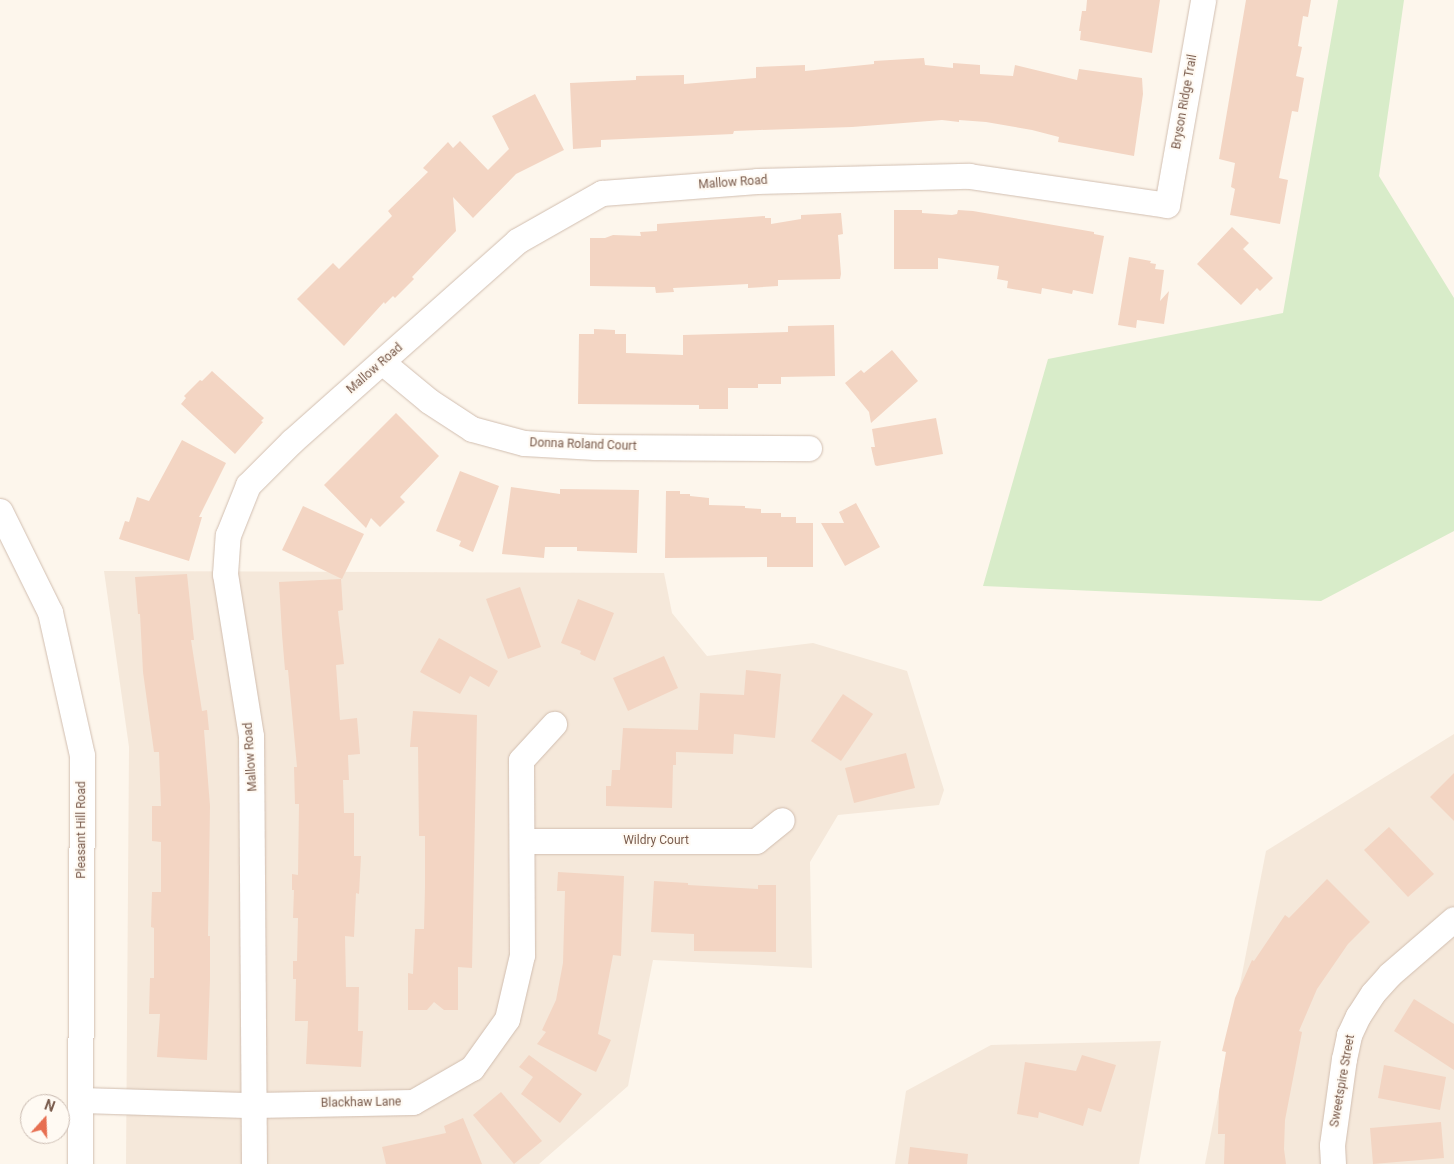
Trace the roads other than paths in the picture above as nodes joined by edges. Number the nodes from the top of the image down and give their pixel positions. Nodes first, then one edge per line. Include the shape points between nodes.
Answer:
1 (1203, 0) edge
2 (1168, 205) joint
3 (382, 362) junction
4 (809, 448) dead end
5 (0, 511) edge
6 (554, 724) dead end
7 (782, 820) dead end
8 (522, 841) junction
9 (1454, 919) edge
10 (80, 1100) junction
11 (254, 1105) junction
12 (80, 1164) edge
13 (254, 1164) edge
14 (1333, 1164) edge

1 - 2 street, Bryson Ridge Trail
2 - 3 street, Mallow Road via 969,176 757,181 602,193 516,241
3 - 4 street, Donna Roland Court via 429,401 472,429 524,443 595,447
3 - 11 street, Mallow Road via 292,441 248,485 228,535 225,574 251,736
5 - 10 street, Pleasant Hill Road via 50,612 82,755
6 - 8 street, Blackhaw Lane via 521,760
7 - 8 street, Wildry Court via 756,841
8 - 11 street, Blackhaw Lane via 522,954 507,1019 472,1068 413,1102
9 - 14 street, Sweetspire Street via 1390,974 1358,1016 1349,1035 1344,1059 1332,1145
10 - 11 street, Blackhaw Lane
10 - 12 street, Pleasant Hill Road
11 - 13 street, Mallow Road

